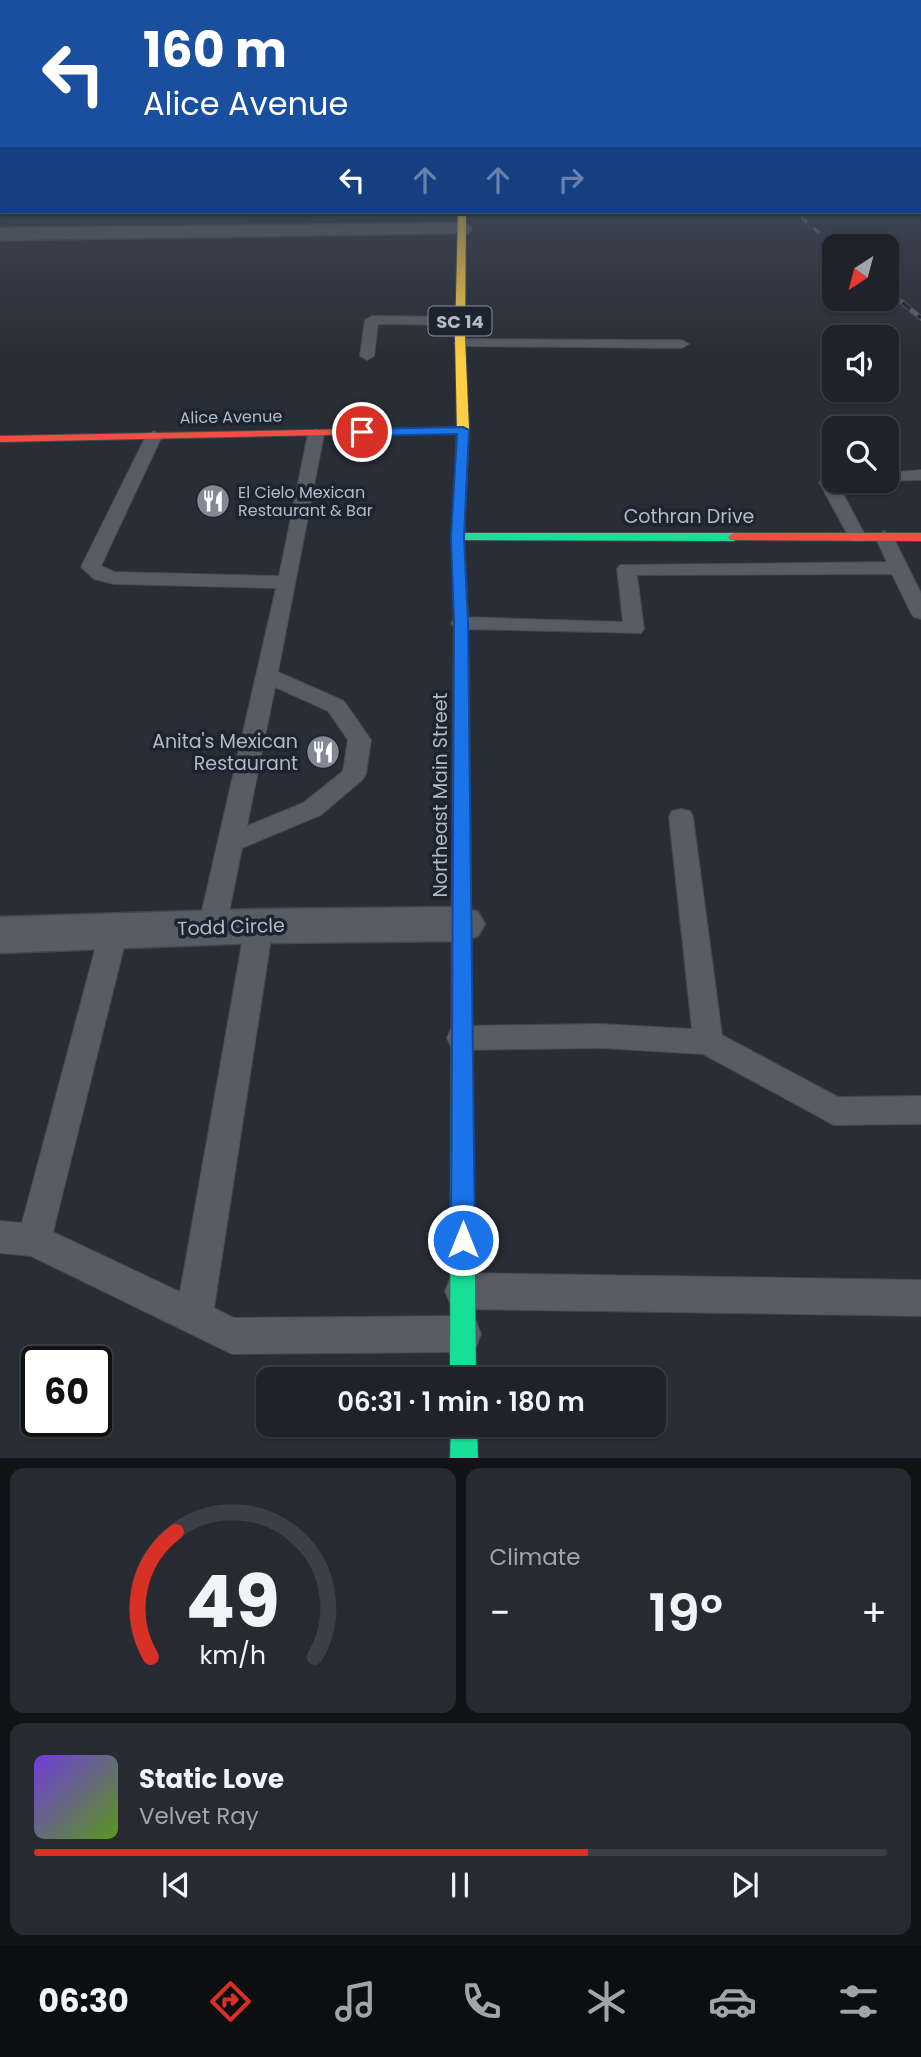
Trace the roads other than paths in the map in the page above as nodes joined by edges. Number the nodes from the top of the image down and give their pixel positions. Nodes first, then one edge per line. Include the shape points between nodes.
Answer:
1 (361, 223) edge
2 (461, 223) edge
3 (0, 234) edge
4 (460, 321) junction
5 (461, 343) junction
6 (682, 344) dead end
7 (367, 356) dead end
8 (463, 430) junction
9 (316, 433) junction
10 (154, 436) junction
11 (0, 439) edge
12 (921, 475) edge
13 (899, 477) edge
14 (834, 493) edge
15 (458, 537) junction
16 (625, 537) junction
17 (857, 537) junction
18 (884, 537) junction
19 (921, 537) edge
20 (899, 568) junction
21 (627, 569) junction
22 (287, 582) junction
23 (921, 612) edge
24 (461, 623) junction
25 (267, 675) junction
26 (681, 817) dead end
27 (230, 843) junction
28 (462, 924) junction
29 (259, 926) junction
30 (212, 928) junction
31 (114, 931) junction
32 (0, 935) edge
33 (462, 1038) junction
34 (708, 1042) junction
35 (921, 1110) edge
36 (17, 1239) edge
37 (463, 1291) junction
38 (921, 1298) edge
39 (194, 1318) junction
40 (463, 1334) junction
41 (463, 1367) edge
42 (464, 1437) edge
43 (464, 1458) edge

1 - 3 street
2 - 4 main road, Northeast Main Street / SC 14
4 - 5 main road, Northeast Main Street / SC 14
4 - 7 lane via 372,320
5 - 6 lane
5 - 8 main road, Northeast Main Street / SC 14
8 - 9 main road, Alice Avenue
8 - 15 main road, Northeast Main Street / SC 14
9 - 10 main road, Alice Avenue
9 - 22 lane
10 - 11 main road, Alice Avenue
10 - 22 lane via 90,567 114,578
12 - 13 lane
14 - 17 lane
15 - 16 main road, Cothran Drive
15 - 24 main road, Northeast Main Street / SC 14
16 - 17 main road, Cothran Drive
16 - 21 lane
17 - 18 main road, Cothran Drive
18 - 19 main road, Cothran Drive
18 - 20 lane
20 - 21 lane
20 - 23 lane
21 - 24 lane via 634,629
22 - 25 lane
24 - 28 main road, Northeast Main Street / SC 14
25 - 27 lane
25 - 27 lane via 336,706 360,740 354,774 312,809
26 - 34 lane
27 - 30 lane
28 - 29 street, Todd Circle
28 - 33 main road, Northeast Main Street / SC 14
29 - 30 street, Todd Circle
29 - 39 lane
30 - 31 street, Todd Circle
31 - 32 street, Todd Circle
31 - 36 lane
33 - 34 lane via 601,1036
33 - 37 main road, Northeast Main Street / SC 14
34 - 35 lane via 834,1111
36 - 39 lane
37 - 38 lane
37 - 40 main road, Northeast Main Street / SC 14
39 - 40 lane via 232,1336
40 - 41 main road, Northeast Main Street / SC 14
42 - 43 main road

